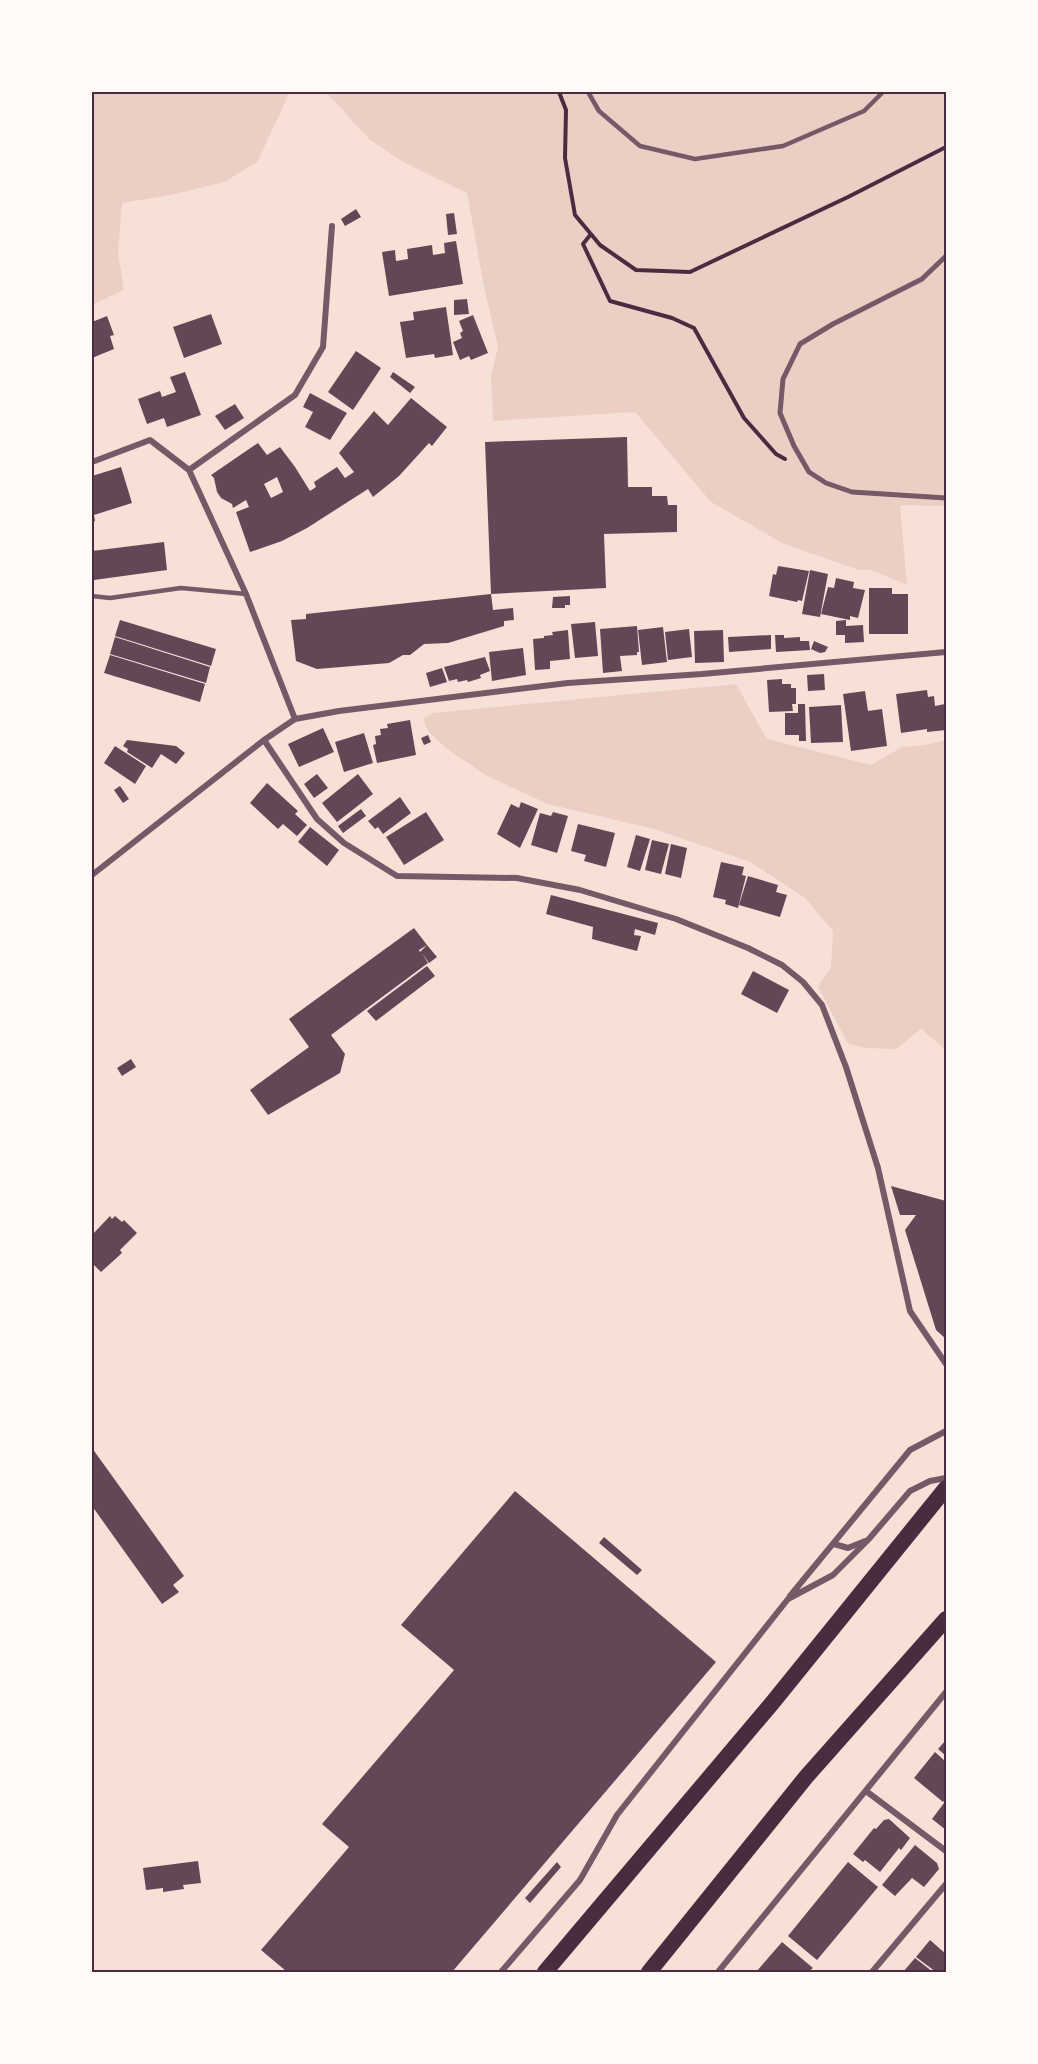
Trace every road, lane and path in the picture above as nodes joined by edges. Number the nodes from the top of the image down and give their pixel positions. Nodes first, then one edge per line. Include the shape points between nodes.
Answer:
1 (559, 92) edge
2 (588, 92) edge
3 (883, 92) edge
4 (946, 147) edge
5 (332, 226) dead end
6 (591, 234) junction
7 (946, 256) edge
8 (92, 462) edge
9 (189, 470) junction
10 (809, 472) junction
11 (946, 498) edge
12 (246, 594) junction
13 (92, 596) edge
14 (946, 652) edge
15 (296, 719) junction
16 (264, 740) junction
17 (92, 875) edge
18 (946, 1364) edge
19 (946, 1431) edge
20 (946, 1478) edge
21 (946, 1488) edge
22 (868, 1540) junction
23 (834, 1545) junction
24 (788, 1599) junction
25 (946, 1619) edge
26 (946, 1692) edge
27 (866, 1791) junction
28 (946, 1851) edge
29 (946, 1884) edge
30 (501, 1972) edge
31 (545, 1972) edge
32 (649, 1972) edge
33 (718, 1972) edge
34 (872, 1972) edge

1 - 6 path via 566,110 565,158 575,215
2 - 3 lane via 599,111 640,146 695,159 783,146 864,111
4 - 6 path via 690,272 636,270
5 - 9 street via 323,347 296,395
6 - 10 path via 583,244 610,301 694,328 744,418 776,454
7 - 10 street via 922,279 800,344 783,379 780,413
8 - 9 street via 150,440
9 - 12 street
10 - 11 street via 852,492
12 - 13 lane via 181,588 110,598
12 - 15 street
14 - 15 street via 568,683
15 - 16 street
16 - 17 street
16 - 18 street via 317,819 344,843 397,876 517,878 580,890 676,919 748,948 803,982 822,1005 850,1078 878,1168 910,1311
19 - 23 street via 910,1450
20 - 22 street via 910,1491
21 - 31 highway via 773,1702
22 - 23 street via 848,1548
22 - 24 street via 833,1575
23 - 24 street
24 - 30 street via 616,1815 579,1880
25 - 32 highway via 806,1777
26 - 27 street
27 - 28 street
27 - 33 street
29 - 34 street

